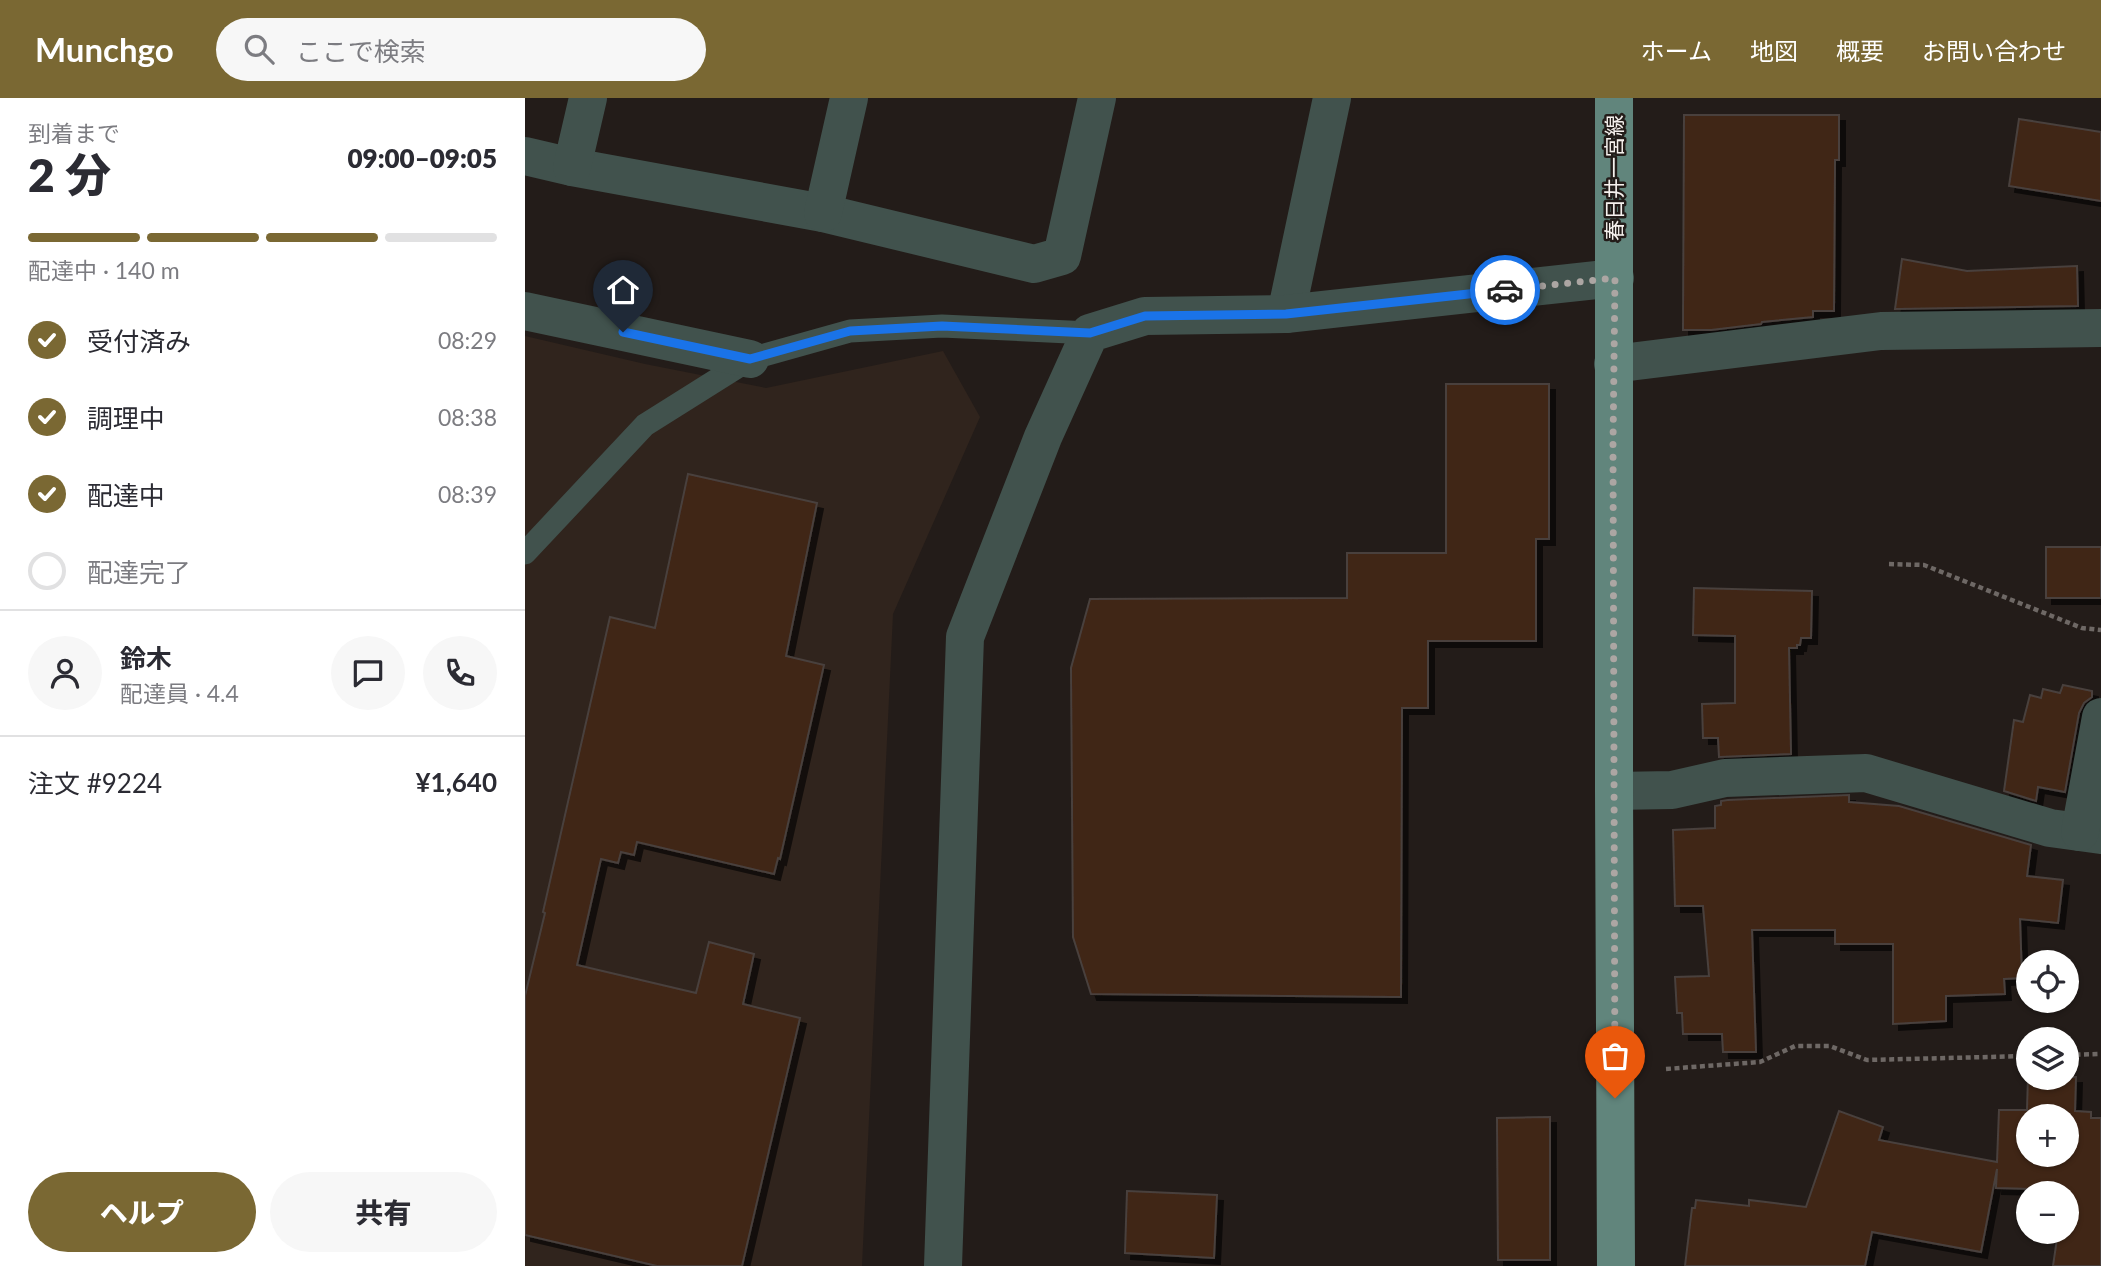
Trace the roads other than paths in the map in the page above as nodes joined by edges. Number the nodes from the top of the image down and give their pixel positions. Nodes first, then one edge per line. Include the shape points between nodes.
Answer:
1 (587, 98) edge
2 (849, 98) edge
3 (1097, 98) edge
4 (1332, 98) edge
5 (1614, 98) edge
6 (525, 156) edge
7 (572, 167) junction
8 (823, 213) junction
9 (1615, 278) junction
10 (525, 312) edge
11 (1286, 314) junction
12 (2101, 328) edge
13 (1090, 333) junction
14 (750, 359) junction
15 (1613, 363) junction
16 (525, 553) edge
17 (2101, 716) edge
18 (1614, 791) junction
19 (2090, 834) edge
20 (943, 1266) edge
21 (1616, 1266) edge

1 - 7 street
2 - 8 street
3 - 8 street via 1062,256 1034,264
4 - 11 street
5 - 9 main road, 春日井一宮線
6 - 7 street
7 - 8 street
9 - 11 street
9 - 15 main road, 春日井一宮線
10 - 14 street
11 - 13 street via 1145,316
12 - 15 street via 1881,331
13 - 14 lane via 942,326 850,331
13 - 20 street via 1043,436 965,637
14 - 16 lane via 645,425
15 - 18 main road, 春日井一宮線
17 - 19 street
18 - 19 street via 1672,790 1725,778 1866,773 2050,828
18 - 21 main road, 春日井一宮線

